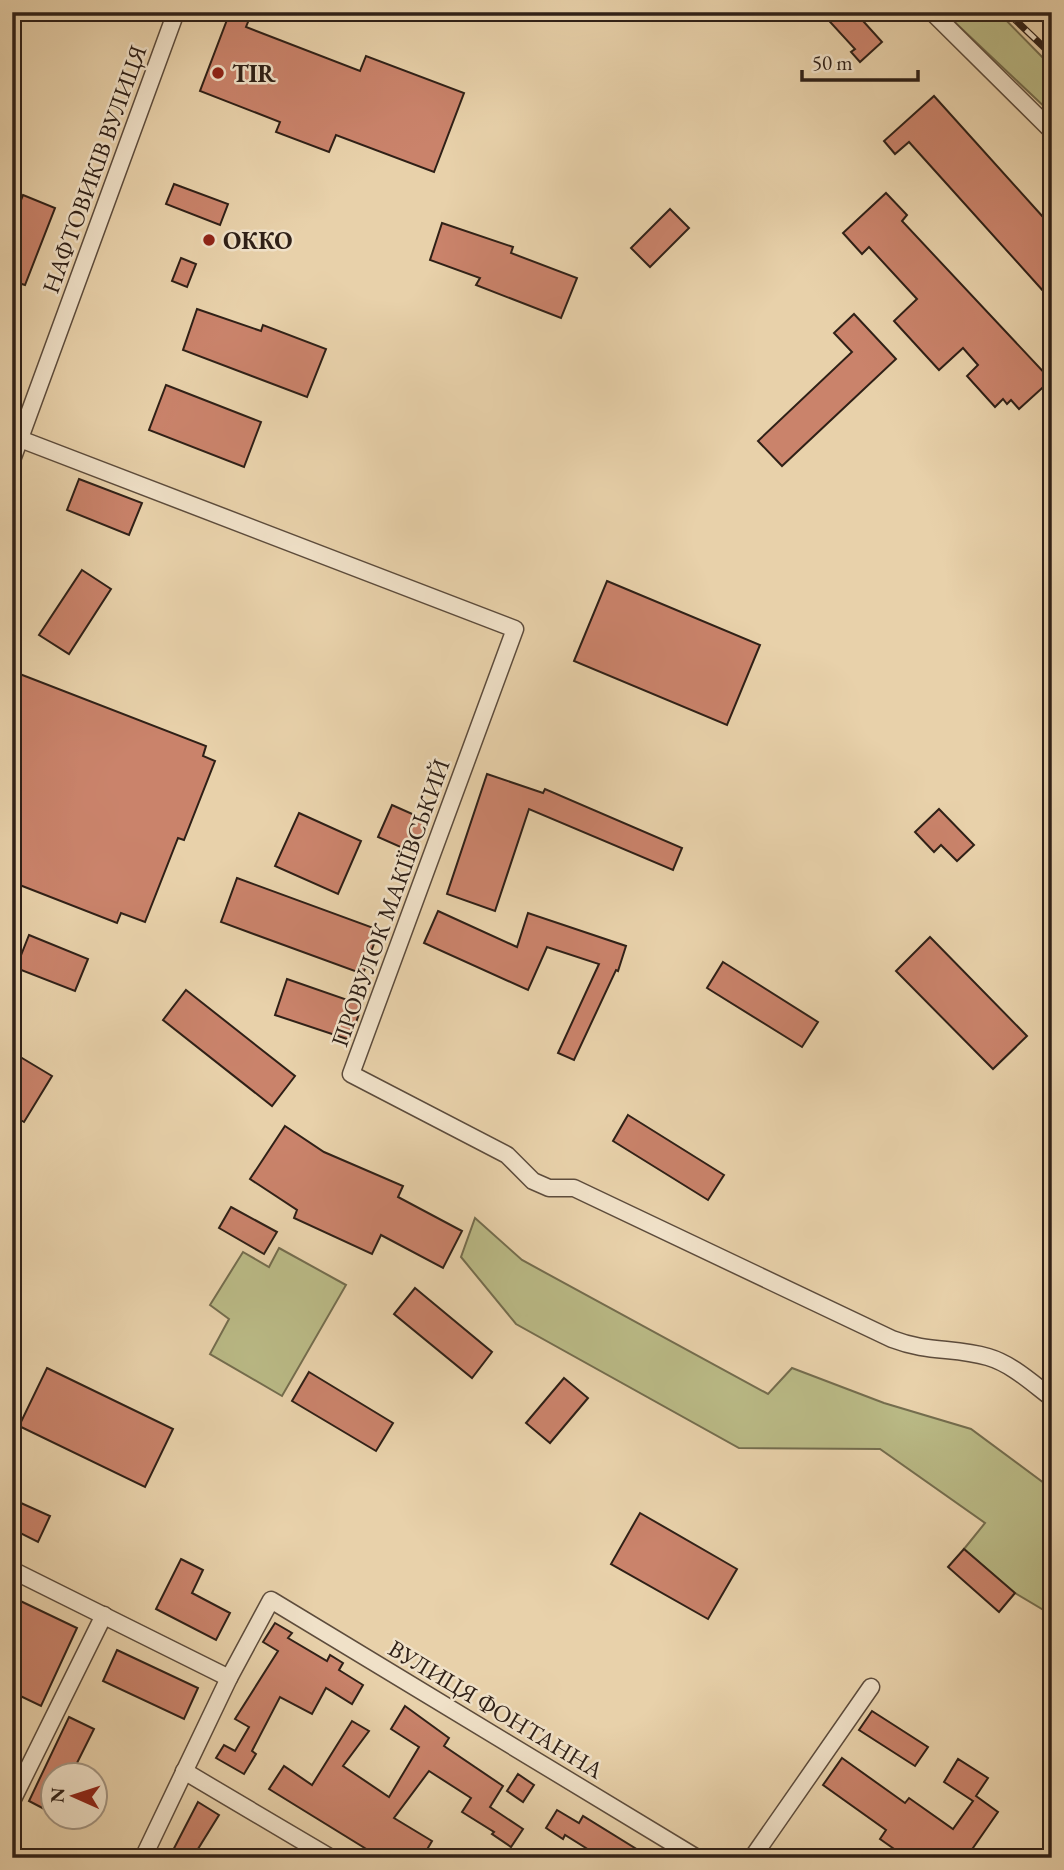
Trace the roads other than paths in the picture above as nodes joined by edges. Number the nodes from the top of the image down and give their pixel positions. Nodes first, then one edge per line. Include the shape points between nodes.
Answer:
1 (176, 12) edge
2 (932, 12) edge
3 (1052, 131) edge
4 (20, 439) junction
5 (12, 460) edge
6 (1052, 1398) edge
7 (12, 1570) edge
8 (104, 1615) junction
9 (229, 1678) junction
10 (871, 1687) dead end
11 (184, 1771) junction
12 (12, 1801) edge
13 (143, 1858) edge
14 (331, 1858) edge
15 (697, 1858) edge
16 (752, 1858) edge

1 - 4 street, НАФТОВИКІВ ВУЛИЦЯ
2 - 3 street
4 - 5 street, НАФТОВИКІВ ВУЛИЦЯ
4 - 6 street, ПРОВУЛОК МАКІЇВСЬКИЙ via 515,629 351,1074 507,1154 533,1181 549,1188 574,1188 892,1339 916,1348 974,1354 1007,1364
7 - 8 street
8 - 9 street
8 - 12 street
9 - 11 street
9 - 15 street, ВУЛИЦЯ ФОНТАННА via 271,1600
10 - 16 street
11 - 13 street
11 - 14 street

